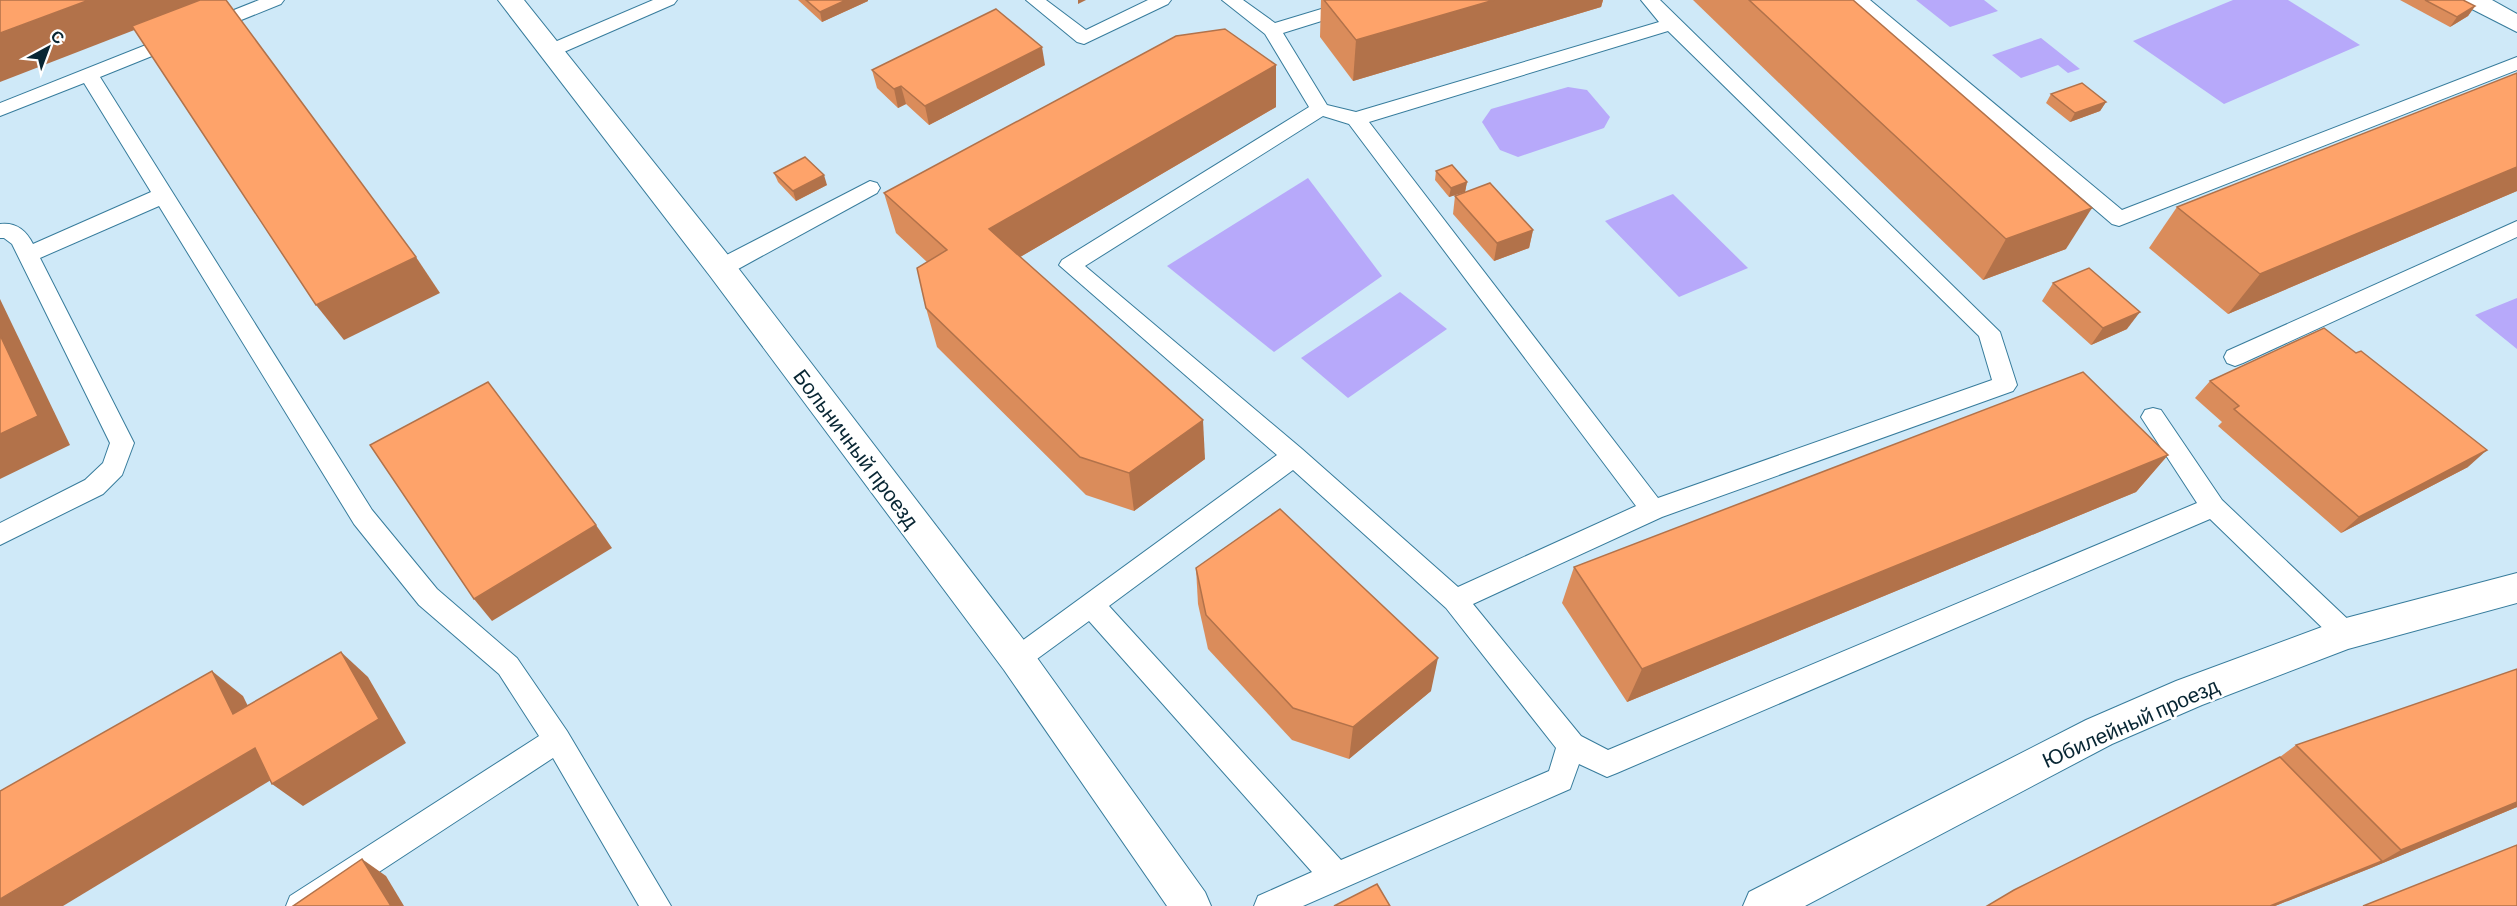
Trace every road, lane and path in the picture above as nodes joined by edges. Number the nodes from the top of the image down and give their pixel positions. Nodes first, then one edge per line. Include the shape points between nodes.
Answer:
1 (275, 0) edge
2 (511, 0) edge
3 (669, 0) edge
4 (1035, 0) edge
5 (1162, 0) edge
6 (1231, 0) edge
7 (1370, 0) edge
8 (1650, 0) edge
9 (1858, 0) edge
10 (2475, 0) edge
11 (1671, 24) junction
12 (2517, 24) edge
13 (1272, 30) junction
14 (550, 51) junction
15 (2517, 63) edge
16 (89, 75) junction
17 (1320, 109) junction
18 (0, 110) edge
19 (1356, 119) junction
20 (870, 188) dead end
21 (162, 196) junction
22 (2517, 228) edge
23 (0, 231) edge
24 (28, 255) junction
25 (721, 268) junction
26 (2235, 357) dead end
27 (2152, 417) dead end
28 (1294, 456) junction
29 (2212, 507) junction
30 (1653, 510) junction
31 (0, 535) edge
32 (2517, 588) edge
33 (1455, 600) junction
34 (1091, 605) junction
35 (2346, 634) junction
36 (1017, 659) junction
37 (557, 740) junction
38 (1571, 745) junction
39 (1336, 877) junction
40 (302, 906) edge
41 (656, 906) edge
42 (1191, 906) edge
43 (1269, 906) edge
44 (1763, 906) edge

1 - 16 lane
2 - 14 street, Больничный проезд
3 - 14 lane
4 - 5 lane via 1084,38
6 - 13 lane
7 - 13 lane
8 - 11 lane
9 - 15 lane via 2119,219
10 - 12 street
11 - 19 lane
11 - 30 lane via 1989,332 2005,385
13 - 17 lane
14 - 25 street, Больничный проезд
16 - 18 lane
16 - 21 lane
17 - 19 lane
17 - 28 lane via 1070,265
19 - 30 lane
20 - 25 lane
21 - 24 lane
21 - 37 lane via 363,517 428,597 508,666
22 - 26 lane
23 - 24 lane via 8,230 20,239
24 - 31 lane via 122,442 113,468 94,488
25 - 36 street, Больничный проезд
27 - 29 lane
28 - 33 lane
28 - 34 lane
29 - 35 lane
29 - 38 lane via 1607,764
30 - 33 lane
32 - 35 street, Юбилейный проезд
33 - 38 lane
34 - 36 lane
34 - 39 lane
35 - 44 street, Юбилейный проезд via 2189,693 2099,732
36 - 42 street, Больничный проезд
37 - 40 lane
37 - 41 lane
38 - 39 lane via 1560,780
39 - 43 lane

